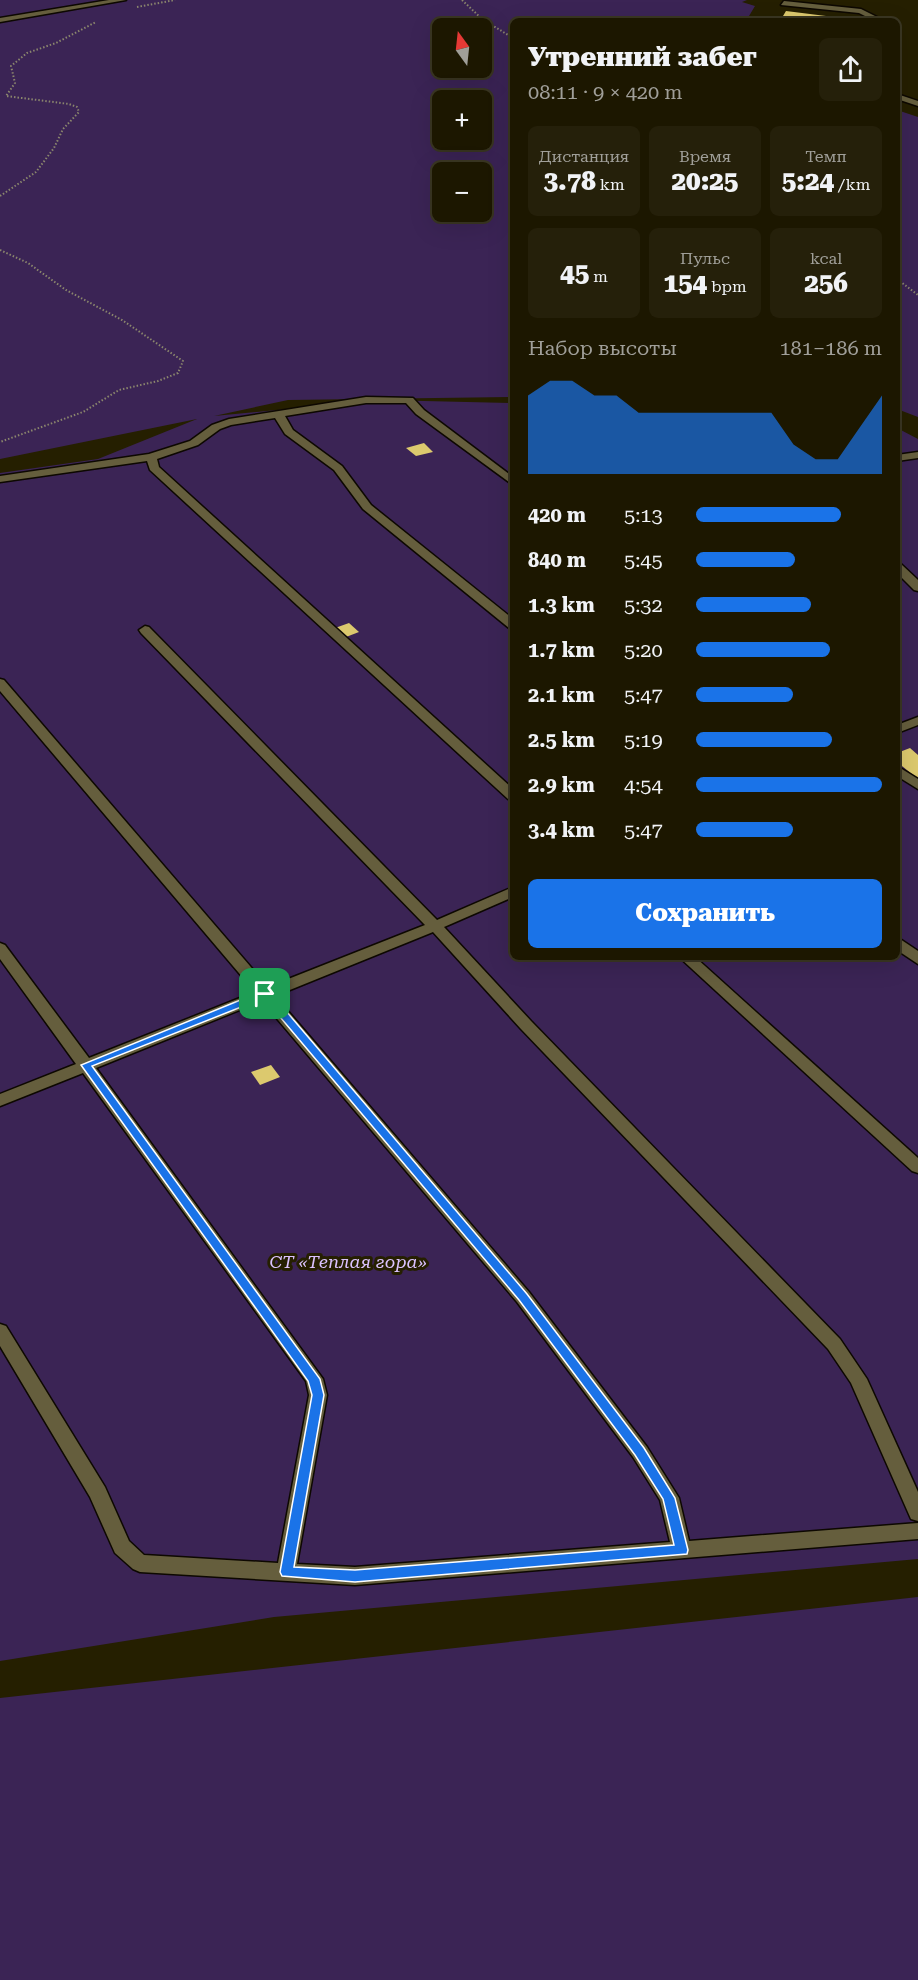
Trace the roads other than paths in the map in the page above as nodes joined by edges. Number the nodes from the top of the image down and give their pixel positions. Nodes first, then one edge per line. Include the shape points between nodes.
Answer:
1 (122, 0) edge
2 (784, 3) dead end
3 (875, 18) edge
4 (0, 20) edge
5 (900, 97) edge
6 (918, 99) edge
7 (907, 100) junction
8 (918, 104) edge
9 (278, 414) junction
10 (918, 455) edge
11 (151, 457) junction
12 (900, 458) edge
13 (0, 479) edge
14 (510, 480) edge
15 (900, 569) edge
16 (918, 587) edge
17 (510, 623) edge
18 (145, 630) dead end
19 (0, 683) edge
20 (918, 721) edge
21 (900, 728) edge
22 (900, 772) edge
23 (918, 785) edge
24 (510, 793) edge
25 (510, 893) edge
26 (435, 926) junction
27 (900, 944) edge
28 (0, 948) edge
29 (918, 959) edge
30 (689, 960) edge
31 (265, 994) junction
32 (86, 1065) junction
33 (0, 1100) edge
34 (918, 1167) edge
35 (0, 1330) edge
36 (918, 1513) edge
37 (918, 1531) edge
38 (682, 1550) junction
39 (286, 1572) junction

1 - 4 street
2 - 3 street via 841,12 861,11
5 - 7 street
6 - 7 street
7 - 8 street
9 - 11 street via 229,422 194,443
9 - 14 street via 366,400 409,400
9 - 17 street via 288,432 338,468 367,507
10 - 12 street
11 - 13 street
11 - 24 street via 154,468 179,492
15 - 16 street
18 - 26 street
19 - 31 street
20 - 21 street
22 - 23 street
25 - 26 street
26 - 31 street
26 - 36 street via 834,1344 858,1379
27 - 29 street
28 - 32 street
30 - 34 street
31 - 32 street
31 - 38 street via 523,1297 640,1452 669,1498
32 - 33 street
32 - 39 street via 314,1379 318,1395
35 - 39 street via 98,1493 122,1547 140,1563
37 - 38 street
38 - 39 street via 355,1576

